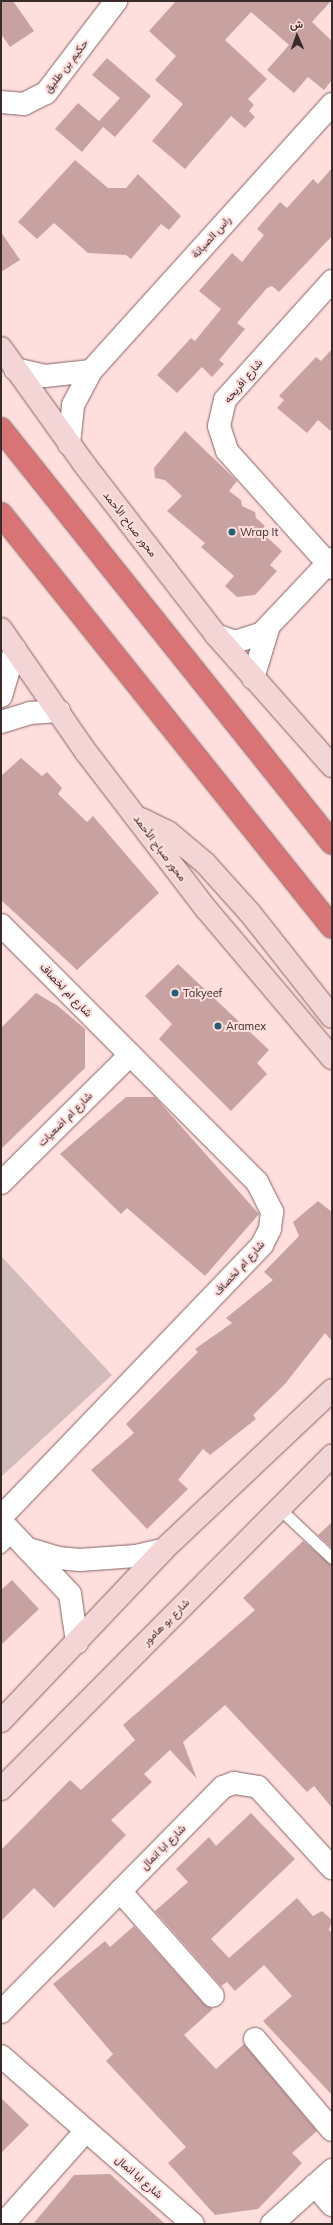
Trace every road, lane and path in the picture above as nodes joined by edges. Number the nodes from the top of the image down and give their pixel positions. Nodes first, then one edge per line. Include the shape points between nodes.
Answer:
1 (116, 1) edge
2 (1, 102) edge
3 (332, 104) edge
4 (332, 281) edge
5 (1, 348) edge
6 (15, 368) junction
7 (91, 371) junction
8 (1, 429) edge
9 (69, 444) junction
10 (1, 514) edge
11 (331, 563) edge
12 (270, 625) junction
13 (1, 629) edge
14 (216, 635) junction
15 (15, 650) junction
16 (253, 678) junction
17 (1, 696) edge
18 (59, 711) junction
19 (1, 722) edge
20 (332, 766) edge
21 (138, 818) junction
22 (332, 843) edge
23 (1, 925) edge
24 (332, 927) edge
25 (332, 1017) edge
26 (130, 1055) junction
27 (332, 1058) edge
28 (1, 1183) edge
29 (332, 1390) edge
30 (330, 1456) edge
31 (280, 1509) junction
32 (9, 1533) edge
33 (163, 1550) junction
34 (332, 1558) edge
35 (77, 1642) junction
36 (1, 1721) edge
37 (1, 1789) edge
38 (332, 1868) edge
39 (120, 1891) junction
40 (213, 1996) dead end
41 (1, 2012) edge
42 (255, 2039) dead end
43 (1, 2056) edge
44 (332, 2130) edge
45 (86, 2131) junction
46 (332, 2170) edge
47 (315, 2186) junction
48 (332, 2205) edge
49 (3, 2224) edge
50 (193, 2224) edge
51 (272, 2224) edge

1 - 2 street, حكيم بن طليق via 46,93 24,104
3 - 7 street, راس الصبانة
4 - 11 street, شارع افريحه via 225,400 219,426 227,451
5 - 6 street, محور صباح الأحمد
6 - 7 street via 45,376
6 - 9 street, محور صباح الأحمد
7 - 9 street, راس الصبانة via 73,406
8 - 22 highway
9 - 14 street, محور صباح الأحمد
10 - 24 highway
11 - 12 street
12 - 14 street via 254,638 241,642 228,641
12 - 16 street
13 - 15 street, محور صباح الأحمد
14 - 16 street, محور صباح الأحمد
15 - 17 street
15 - 18 street, محور صباح الأحمد
16 - 20 street, محور صباح الأحمد
18 - 19 street via 30,713
18 - 21 street, محور صباح الأحمد
21 - 25 street via 168,832 205,863 250,912
21 - 27 street, محور صباح الأحمد via 253,968
23 - 26 street, شارع ام لخصاف
26 - 28 street, شارع ام اضعيات
26 - 32 street, شارع ام لخصاف via 257,1182 272,1212 270,1229 262,1245
29 - 33 street
30 - 31 street, شارع بو هامور
31 - 34 lane
31 - 37 street, شارع بو هامور
32 - 33 street via 58,1558 80,1560 136,1556
32 - 35 street via 70,1594
33 - 35 street
35 - 36 street
38 - 39 street, شارع ابا انمال via 258,1787 234,1783 223,1787
39 - 40 street
39 - 41 street, شارع ابا انمال
42 - 44 street
43 - 45 street, شارع ابا انمال
45 - 49 street
45 - 50 street, شارع ابا انمال
46 - 47 street
47 - 48 street
47 - 51 street

